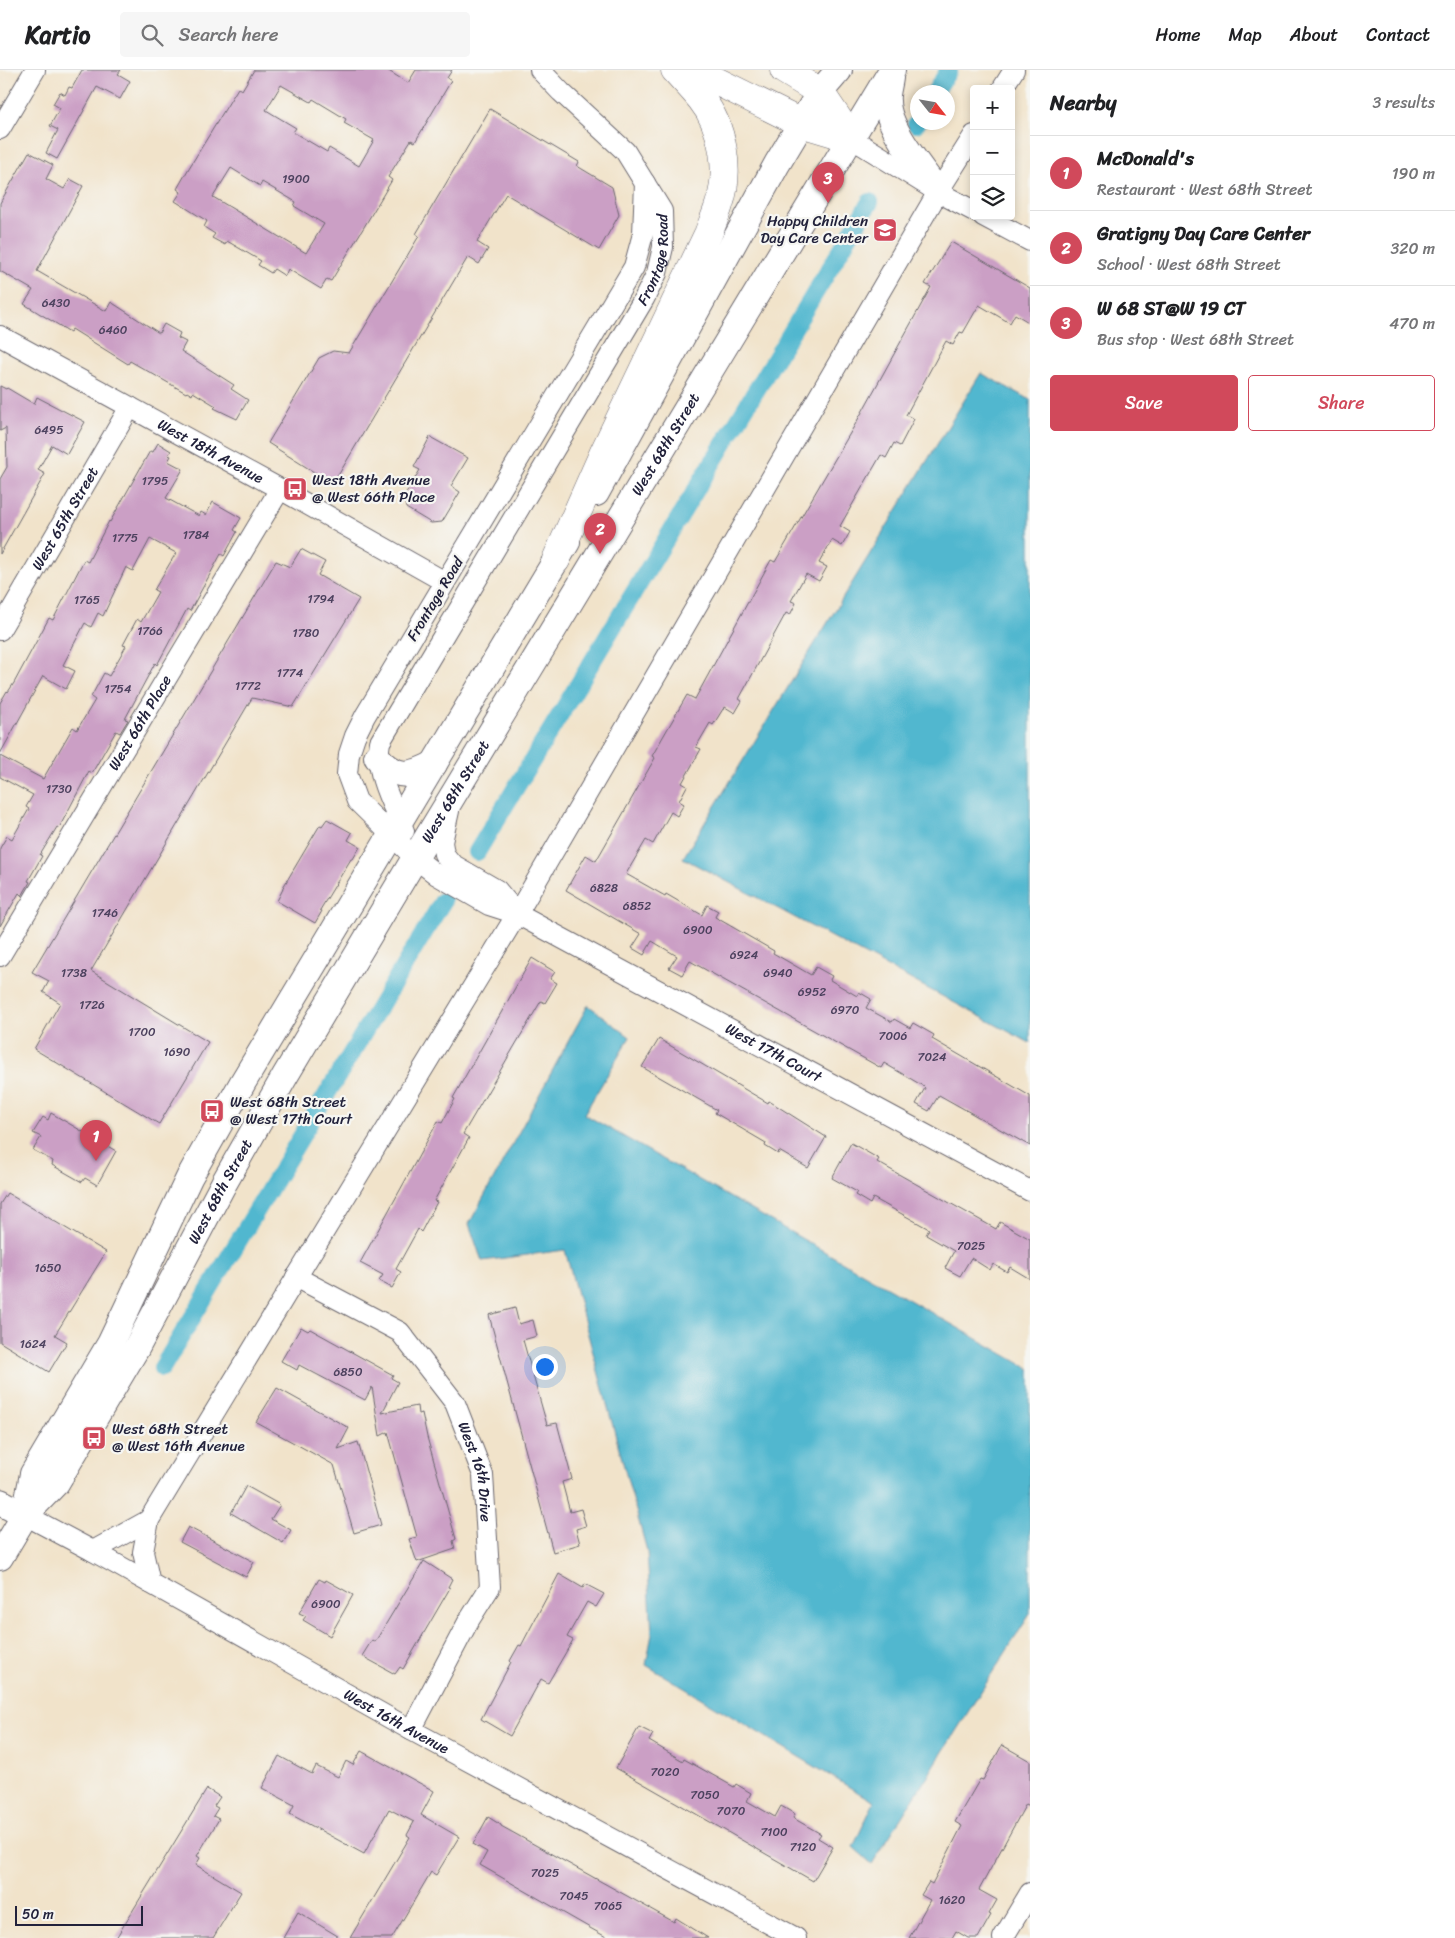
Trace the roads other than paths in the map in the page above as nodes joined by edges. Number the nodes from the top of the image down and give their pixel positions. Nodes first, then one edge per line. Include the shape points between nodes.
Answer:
1 (35, 70) edge
2 (540, 70) edge
3 (675, 70) edge
4 (698, 70) edge
5 (784, 70) edge
6 (839, 70) edge
7 (1014, 70) edge
8 (892, 71) edge
9 (821, 81) edge
10 (1005, 85) edge
11 (802, 123) junction
12 (0, 128) edge
13 (851, 138) junction
14 (970, 141) edge
15 (645, 183) junction
16 (938, 192) junction
17 (970, 209) edge
18 (990, 220) edge
19 (1030, 242) edge
20 (0, 336) edge
21 (130, 407) junction
22 (280, 489) junction
23 (556, 560) junction
24 (445, 582) junction
25 (449, 626) junction
26 (0, 630) edge
27 (377, 756) junction
28 (434, 764) junction
29 (347, 774) joint
30 (453, 795) junction
31 (395, 828) junction
32 (415, 858) junction
33 (516, 914) junction
34 (0, 956) edge
35 (1030, 1191) edge
36 (296, 1277) junction
37 (0, 1502) edge
38 (25, 1515) junction
39 (149, 1520) junction
40 (93, 1551) junction
41 (0, 1557) edge
42 (150, 1583) junction
43 (412, 1730) junction
44 (1030, 1893) edge
45 (796, 1938) edge
46 (1003, 1938) edge

1 - 12 street
2 - 15 street via 625,151
3 - 23 highway via 702,100 715,123 723,148 720,204
4 - 11 highway
5 - 9 highway
6 - 9 main road, West 68th Street
7 - 10 street
8 - 13 main road, West 68th Street
8 - 16 main road via 886,101 889,116
9 - 11 main road, West 68th Street
9 - 13 highway
11 - 13 highway
11 - 23 main road, West 68th Street via 617,458
13 - 16 street
13 - 30 main road, West 68th Street
14 - 16 street
15 - 24 street, Frontage Road via 643,234 634,267
15 - 25 street, Frontage Road via 662,211 663,247 657,273
16 - 17 street
16 - 33 street
18 - 19 street
20 - 21 street, West 18th Avenue
21 - 22 street, West 18th Avenue
21 - 26 street, West 65th Street
22 - 24 street, West 18th Avenue
22 - 34 street, West 66th Place
23 - 28 main road, West 68th Street
24 - 25 street via 451,604
24 - 29 street, Frontage Road via 365,716 349,754
25 - 27 street, Frontage Road via 385,732
27 - 28 main road via 391,770 404,774 416,773
27 - 31 street
28 - 31 main road, West 68th Street
29 - 31 street, West 17th Court via 357,801
30 - 32 main road, West 68th Street
30 - 33 street, West 17th Court via 442,842 444,854 452,864 497,890
31 - 32 street, West 17th Court
31 - 38 main road, West 68th Street via 190,1176 110,1344 34,1474
32 - 33 street, West 17th Court via 489,906
32 - 38 main road, West 68th Street via 254,1129 137,1347 56,1483
33 - 35 street, West 17th Court
33 - 36 street
36 - 39 street
36 - 43 street, West 16th Drive via 400,1332 455,1403 483,1474 490,1586
37 - 38 main road, West 16th Avenue
38 - 40 street, West 16th Avenue
38 - 41 main road, West 68th Street
39 - 40 street
39 - 42 street via 143,1552
40 - 42 street, West 16th Avenue
42 - 43 street, West 16th Avenue
43 - 45 street, West 16th Avenue
44 - 46 street

